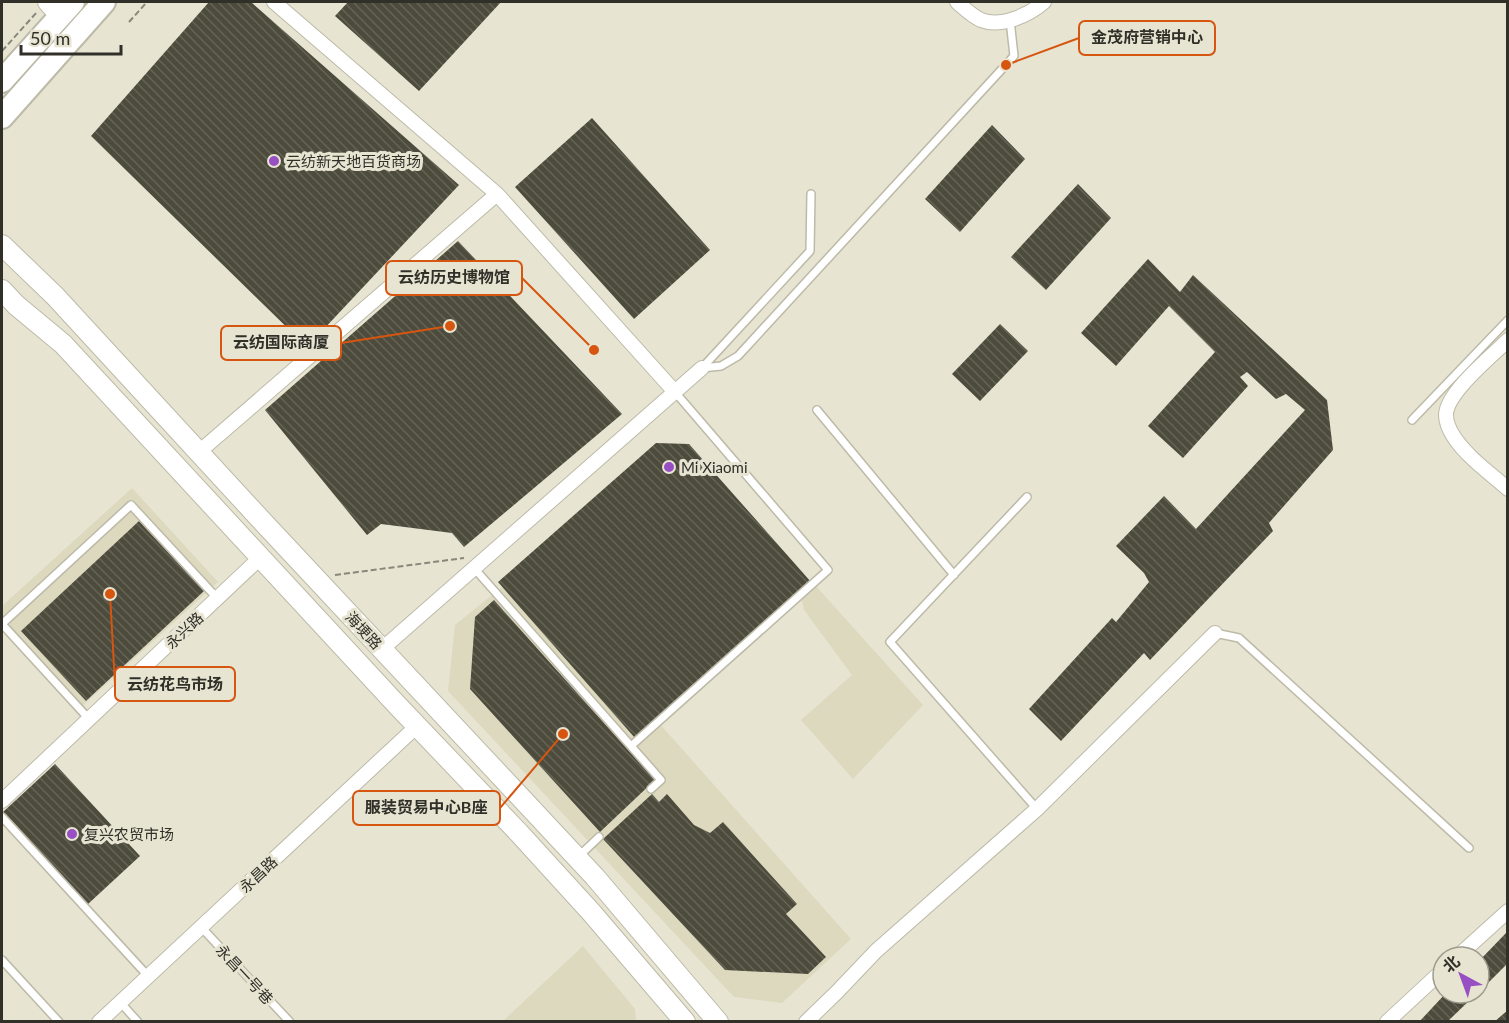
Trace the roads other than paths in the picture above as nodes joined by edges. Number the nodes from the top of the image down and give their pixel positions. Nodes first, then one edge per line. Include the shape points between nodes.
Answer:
1 (104, 2) edge
2 (274, 2) edge
3 (957, 2) edge
4 (1044, 2) edge
5 (55, 7) edge
6 (1010, 20) junction
7 (2, 81) edge
8 (2, 117) edge
9 (497, 194) junction
10 (811, 194) dead end
11 (2, 245) edge
12 (2, 290) edge
13 (1508, 320) edge
14 (1508, 340) edge
15 (702, 368) junction
16 (675, 392) junction
17 (818, 410) dead end
18 (1412, 420) dead end
19 (199, 452) junction
20 (1508, 489) edge
21 (1027, 497) dead end
22 (261, 557) junction
23 (474, 568) junction
24 (954, 575) junction
25 (217, 598) junction
26 (1215, 633) joint
27 (382, 649) junction
28 (89, 719) junction
29 (417, 726) junction
30 (631, 746) junction
31 (651, 789) dead end
32 (2, 801) edge
33 (1037, 809) junction
34 (2, 818) edge
35 (599, 837) dead end
36 (1468, 848) dead end
37 (577, 858) junction
38 (1508, 911) edge
39 (201, 927) junction
40 (1470, 945) edge
41 (2, 960) edge
42 (148, 976) junction
43 (1431, 981) edge
44 (120, 1002) junction
45 (59, 1022) edge
46 (99, 1022) edge
47 (138, 1022) edge
48 (290, 1022) edge
49 (685, 1022) edge
50 (718, 1022) edge
51 (806, 1022) edge
52 (1387, 1022) edge

1 - 8 main road
2 - 9 street
3 - 6 street via 981,20
4 - 6 street
5 - 7 main road
6 - 15 lane via 1014,56 738,356 721,366
9 - 16 street
9 - 19 street
10 - 15 lane via 810,251
11 - 19 main road, 海埂路 via 55,296
12 - 22 main road, 海埂路 via 63,344
13 - 18 lane
14 - 20 street via 1455,394 1446,414 1462,447
15 - 16 street
16 - 23 street
16 - 30 lane via 828,570
17 - 24 lane
19 - 27 main road, 海埂路
21 - 24 lane
22 - 25 street, 永兴路
22 - 29 main road, 海埂路
23 - 27 street
23 - 30 lane
24 - 33 lane via 891,642
25 - 28 street, 永兴路
25 - 28 lane via 131,505 2,624
26 - 33 street
26 - 36 lane via 1239,638
27 - 37 main road, 海埂路
28 - 32 street, 永兴路
29 - 39 street, 永昌路
29 - 49 main road, 海埂路 via 591,912
30 - 31 lane via 661,780
33 - 51 street via 876,951
34 - 42 lane
35 - 37 lane
37 - 50 main road, 海埂路
38 - 40 street
39 - 42 street, 永昌路
39 - 48 lane, 永昌一号巷
41 - 45 lane
42 - 44 street, 永昌路
43 - 52 street
44 - 46 street, 永昌路
44 - 47 lane

